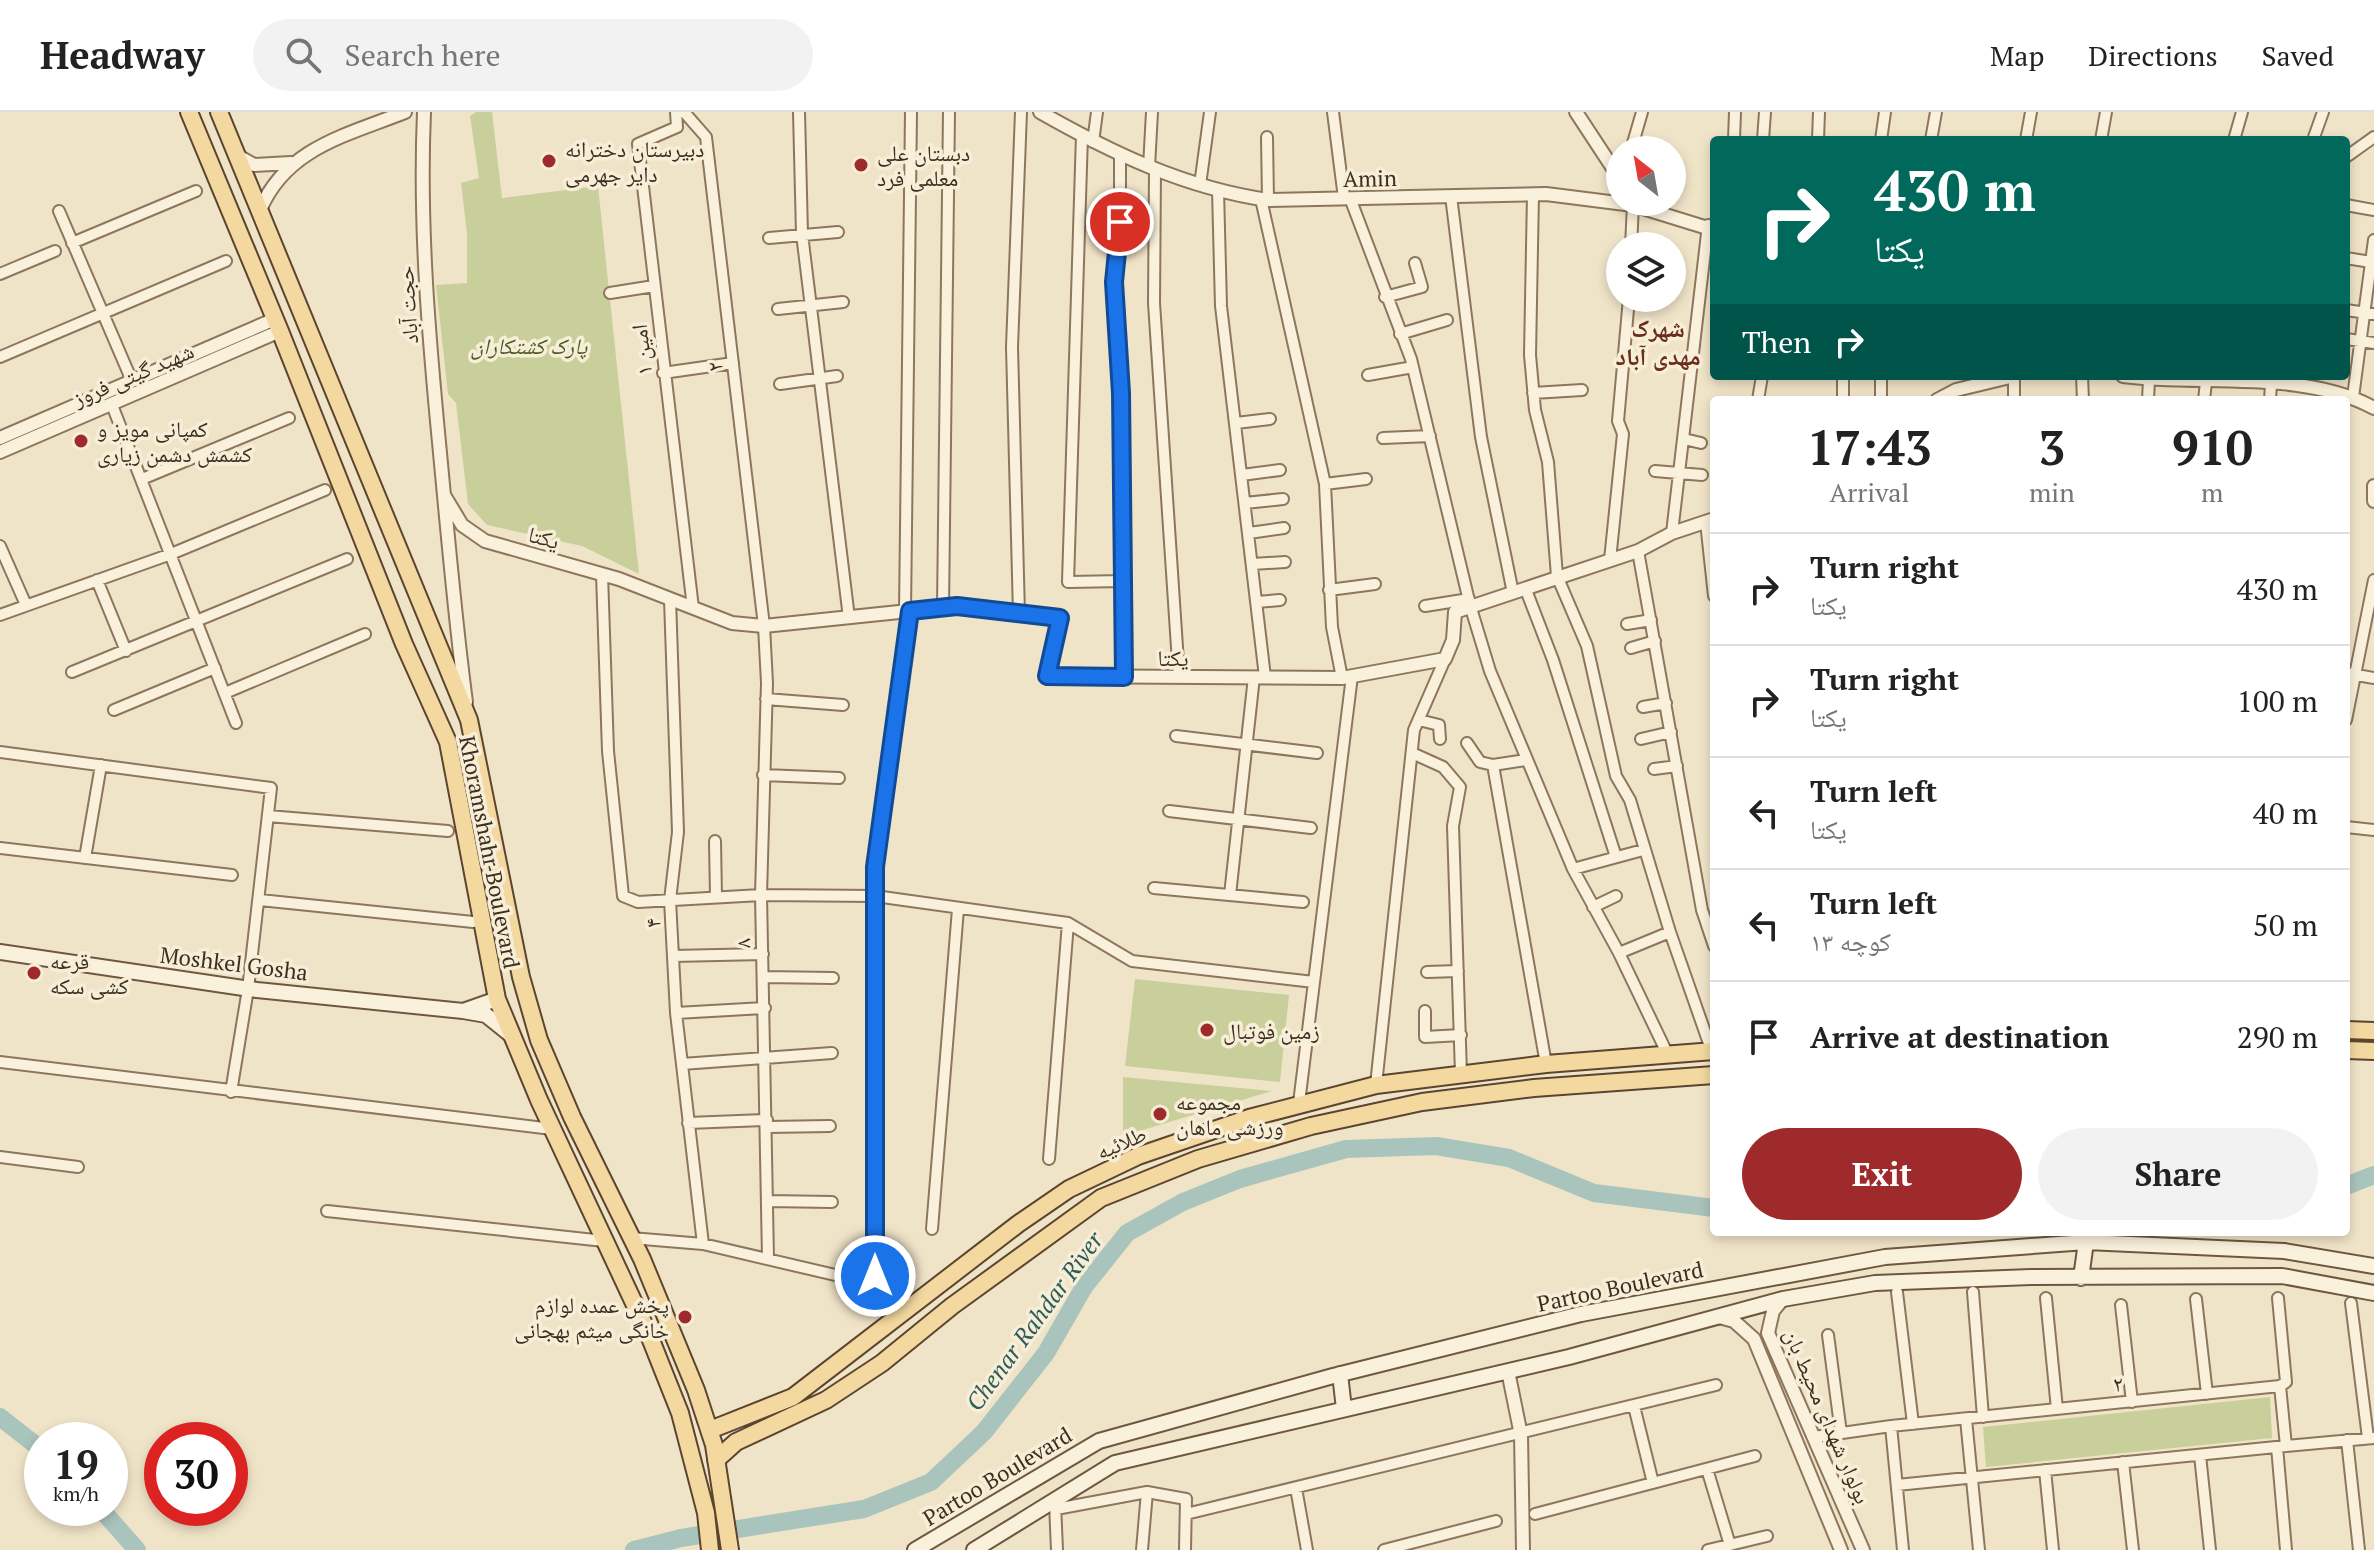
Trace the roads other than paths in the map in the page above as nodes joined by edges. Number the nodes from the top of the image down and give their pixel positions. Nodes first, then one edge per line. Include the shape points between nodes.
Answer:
1 (189, 112) edge
2 (219, 112) edge
3 (405, 112) edge
4 (424, 112) edge
5 (676, 112) edge
6 (684, 112) edge
7 (799, 112) edge
8 (911, 112) edge
9 (949, 112) edge
10 (1021, 112) edge
11 (1097, 112) edge
12 (1152, 112) edge
13 (1210, 112) edge
14 (1333, 112) edge
15 (1576, 112) edge
16 (1642, 112) edge
17 (1735, 112) edge
18 (1765, 112) edge
19 (1819, 112) edge
20 (1885, 112) edge
21 (1936, 112) edge
22 (2031, 112) edge
23 (2106, 112) edge
24 (2242, 112) edge
25 (2323, 112) edge
26 (1046, 113) edge
27 (1635, 136) edge
28 (1734, 136) edge
29 (1763, 136) edge
30 (1818, 136) edge
31 (1882, 136) edge
32 (1932, 136) edge
33 (2027, 136) edge
34 (2102, 136) edge
35 (2235, 136) edge
36 (2314, 136) edge
37 (1267, 137) dead end
38 (2374, 137) edge
39 (1087, 138) junction
40 (2350, 154) edge
41 (1120, 155) junction
42 (238, 156) junction
43 (1606, 158) edge
44 (291, 163) junction
45 (1152, 169) junction
46 (1200, 185) junction
47 (1218, 190) junction
48 (196, 191) dead end
49 (1533, 194) junction
50 (1451, 196) junction
51 (1347, 198) junction
52 (1265, 200) junction
53 (1606, 201) edge
54 (2350, 206) edge
55 (260, 210) junction
56 (2374, 210) edge
57 (59, 211) dead end
58 (1675, 216) edge
59 (1710, 226) edge
60 (838, 232) dead end
61 (802, 234) junction
62 (769, 238) dead end
63 (2374, 240) edge
64 (1710, 242) edge
65 (72, 243) junction
66 (2374, 247) edge
67 (55, 251) dead end
68 (2350, 259) edge
69 (226, 261) dead end
70 (2371, 262) junction
71 (1415, 263) dead end
72 (0, 274) edge
73 (654, 286) junction
74 (610, 293) dead end
75 (1385, 297) junction
76 (843, 302) dead end
77 (811, 306) junction
78 (778, 309) dead end
79 (1628, 312) edge
80 (2369, 313) edge
81 (103, 315) junction
82 (1447, 320) dead end
83 (278, 325) junction
84 (1400, 334) junction
85 (2350, 340) edge
86 (2361, 341) junction
87 (2374, 343) edge
88 (0, 357) edge
89 (733, 363) junction
90 (1413, 367) junction
91 (663, 373) junction
92 (1368, 375) dead end
93 (837, 376) dead end
94 (820, 378) junction
95 (2004, 380) edge
96 (2174, 380) edge
97 (2219, 380) edge
98 (2235, 380) edge
99 (132, 381) junction
100 (2206, 382) junction
101 (780, 384) dead end
102 (2271, 384) junction
103 (1582, 390) dead end
104 (1533, 393) junction
105 (1956, 395) edge
106 (2204, 396) edge
107 (2270, 396) edge
108 (2338, 396) edge
109 (2350, 397) edge
110 (2353, 397) junction
111 (112, 405) junction
112 (2374, 407) edge
113 (289, 418) dead end
114 (1270, 419) dead end
115 (1236, 423) junction
116 (1, 435) edge
117 (1430, 436) junction
118 (1383, 438) dead end
119 (1684, 439) junction
120 (1701, 443) dead end
121 (0, 452) edge
122 (1280, 470) dead end
123 (1655, 471) dead end
124 (1680, 473) junction
125 (1242, 475) junction
126 (1702, 475) dead end
127 (142, 479) junction
128 (1366, 479) dead end
129 (1325, 484) junction
130 (2374, 486) edge
131 (325, 490) dead end
132 (444, 495) junction
133 (1283, 499) dead end
134 (2373, 500) edge
135 (1245, 503) junction
136 (1710, 520) edge
137 (1284, 528) dead end
138 (1249, 533) junction
139 (1672, 533) junction
140 (0, 546) edge
141 (1638, 551) junction
142 (171, 554) junction
143 (347, 559) dead end
144 (1610, 560) junction
145 (1285, 562) dead end
146 (1252, 564) junction
147 (602, 574) junction
148 (1557, 576) junction
149 (97, 580) junction
150 (2374, 580) edge
151 (1123, 581) junction
152 (1375, 584) dead end
153 (1329, 590) junction
154 (1519, 592) junction
155 (670, 599) junction
156 (1280, 600) dead end
157 (1257, 602) junction
158 (1469, 602) junction
159 (26, 605) junction
160 (1425, 606) dead end
161 (693, 608) junction
162 (943, 608) junction
163 (907, 612) junction
164 (1019, 614) junction
165 (0, 615) edge
166 (849, 618) junction
167 (1651, 620) junction
168 (198, 623) junction
169 (1627, 624) dead end
170 (764, 626) junction
171 (365, 634) dead end
172 (1655, 641) junction
173 (1631, 648) dead end
174 (126, 651) junction
175 (1445, 659) junction
176 (215, 668) junction
177 (72, 672) dead end
178 (2351, 674) edge
179 (1124, 677) junction
180 (1179, 677) junction
181 (1260, 677) junction
182 (1347, 677) junction
183 (2374, 678) edge
184 (225, 693) junction
185 (766, 699) junction
186 (1666, 703) junction
187 (843, 705) dead end
188 (1643, 707) dead end
189 (114, 710) dead end
190 (469, 720) junction
191 (1419, 720) junction
192 (236, 723) dead end
193 (1671, 732) junction
194 (1176, 736) dead end
195 (1440, 739) dead end
196 (1641, 739) dead end
197 (1467, 743) dead end
198 (1247, 744) junction
199 (0, 752) edge
200 (1317, 753) dead end
201 (1412, 753) junction
202 (1526, 760) junction
203 (101, 765) junction
204 (1493, 765) junction
205 (1677, 766) junction
206 (1654, 769) dead end
207 (763, 775) junction
208 (839, 778) dead end
209 (1169, 811) dead end
210 (268, 816) junction
211 (1238, 819) junction
212 (2350, 827) edge
213 (1311, 828) dead end
214 (2374, 830) edge
215 (448, 831) dead end
216 (715, 841) dead end
217 (0, 848) edge
218 (1643, 850) junction
219 (1616, 857) junction
220 (85, 858) junction
221 (1573, 869) junction
222 (232, 875) dead end
223 (1154, 888) dead end
224 (761, 895) junction
225 (1230, 895) junction
226 (875, 896) junction
227 (1616, 896) dead end
228 (716, 897) junction
229 (260, 900) junction
230 (670, 900) junction
231 (1303, 902) dead end
232 (1593, 907) junction
233 (958, 909) junction
234 (473, 922) dead end
235 (1068, 923) junction
236 (1670, 932) junction
237 (1710, 934) edge
238 (0, 952) edge
239 (1619, 953) junction
240 (763, 954) junction
241 (673, 956) junction
242 (1458, 971) junction
243 (1427, 972) dead end
244 (764, 977) junction
245 (833, 978) dead end
246 (1314, 982) junction
247 (248, 989) junction
248 (497, 999) junction
249 (765, 1008) junction
250 (463, 1011) junction
251 (1425, 1011) dead end
252 (676, 1013) junction
253 (2350, 1030) edge
254 (2374, 1031) edge
255 (1461, 1035) junction
256 (513, 1036) junction
257 (1710, 1044) edge
258 (2350, 1050) edge
259 (2374, 1051) edge
260 (1710, 1052) edge
261 (832, 1053) dead end
262 (1668, 1055) junction
263 (767, 1057) junction
264 (0, 1062) edge
265 (682, 1064) junction
266 (1546, 1064) junction
267 (1461, 1074) junction
268 (1710, 1075) edge
269 (1376, 1085) junction
270 (231, 1092) junction
271 (1299, 1103) junction
272 (688, 1123) junction
273 (767, 1124) junction
274 (830, 1126) dead end
275 (552, 1129) junction
276 (0, 1157) edge
277 (1049, 1159) dead end
278 (78, 1167) dead end
279 (768, 1201) junction
280 (832, 1202) dead end
281 (327, 1211) dead end
282 (932, 1229) dead end
283 (631, 1238) junction
284 (604, 1241) junction
285 (2086, 1242) junction
286 (703, 1244) junction
287 (768, 1258) junction
288 (2374, 1266) edge
289 (2081, 1278) junction
290 (1897, 1292) dead end
291 (1973, 1292) dead end
292 (2374, 1293) edge
293 (2046, 1298) dead end
294 (2278, 1298) dead end
295 (1783, 1299) junction
296 (2196, 1299) dead end
297 (2351, 1303) dead end
298 (2121, 1305) dead end
299 (1716, 1316) junction
300 (1769, 1328) junction
301 (1751, 1335) junction
302 (1828, 1335) dead end
303 (1508, 1371) junction
304 (1340, 1374) junction
305 (1716, 1385) dead end
306 (2280, 1386) junction
307 (2207, 1394) junction
308 (2132, 1402) junction
309 (1634, 1406) junction
310 (1344, 1409) junction
311 (2057, 1409) junction
312 (1983, 1417) junction
313 (1966, 1419) junction
314 (1913, 1424) junction
315 (1891, 1426) junction
316 (710, 1430) junction
317 (1841, 1433) junction
318 (1521, 1435) junction
319 (1814, 1437) junction
320 (2371, 1438) edge
321 (2347, 1440) junction
322 (2281, 1446) junction
323 (2200, 1455) junction
324 (1755, 1456) dead end
325 (716, 1460) junction
326 (2123, 1462) junction
327 (1707, 1469) junction
328 (2045, 1470) junction
329 (1971, 1478) junction
330 (1653, 1483) junction
331 (1897, 1485) junction
332 (1296, 1488) junction
333 (1147, 1492) junction
334 (1055, 1505) junction
335 (1186, 1514) junction
336 (1535, 1514) dead end
337 (1496, 1521) dead end
338 (1767, 1536) dead end
339 (730, 1546) edge
340 (934, 1546) edge
341 (1729, 1547) edge
342 (710, 1548) edge
343 (915, 1550) edge
344 (974, 1550) edge
345 (1057, 1550) edge
346 (1142, 1550) edge
347 (1185, 1550) edge
348 (1307, 1550) edge
349 (1384, 1550) edge
350 (1523, 1550) edge
351 (1708, 1550) edge
352 (1841, 1550) edge
353 (1863, 1550) edge
354 (1903, 1550) edge
355 (1979, 1550) edge
356 (2053, 1550) edge
357 (2133, 1550) edge
358 (2210, 1550) edge
359 (2286, 1550) edge
360 (2359, 1550) edge

1 - 83 main road, Khoramshahr Boulevard
2 - 42 main road
3 - 44 street
4 - 132 street, حجت آباد via 425,291
5 - 73 street, امین ۱ via 677,127 638,144
6 - 89 street, ۲ via 706,137
7 - 61 street
8 - 163 street
9 - 162 street
10 - 164 street via 1012,347
11 - 39 street
12 - 45 street
13 - 46 street
14 - 51 street
15 - 43 street
16 - 27 street
17 - 28 street
18 - 29 street
19 - 30 street
20 - 31 street
21 - 32 street
22 - 33 street
23 - 34 street
24 - 35 street
25 - 36 street
26 - 39 street, Amin
37 - 52 street
38 - 40 street
39 - 41 street, Amin
39 - 151 street via 1068,582
41 - 45 street, Amin
41 - 151 street via 1114,282
42 - 44 street via 254,165
42 - 55 main road
44 - 55 street via 277,176
45 - 46 street, Amin
45 - 180 street via 1154,303
46 - 47 street, Amin
47 - 52 street, Amin
47 - 115 street via 1221,306
48 - 65 street
49 - 50 street, Amin
49 - 53 street, Amin
49 - 104 street
50 - 51 street, Amin
50 - 154 street via 1481,437
51 - 52 street, Amin
51 - 75 street
52 - 129 street
54 - 56 street
55 - 190 main road
57 - 65 street
58 - 59 street, Amin
60 - 61 street
61 - 62 street
61 - 77 street
63 - 66 street
64 - 119 street
65 - 81 street
66 - 70 street
67 - 72 street
68 - 70 street
69 - 81 street
70 - 80 street
71 - 75 street via 1422,287
73 - 74 street
73 - 91 street, امین ۱
75 - 84 street
76 - 77 street
77 - 78 street
77 - 94 street
79 - 144 street
80 - 86 street
81 - 88 street
81 - 99 street
82 - 84 street
83 - 99 street, شهید گیتی فروز
83 - 111 street, شهید گیتی فروز
83 - 248 main road, Khoramshahr Boulevard via 448,742
84 - 90 street
85 - 86 street
86 - 87 street
86 - 110 street
89 - 91 street
89 - 170 street, ۲
90 - 92 street
90 - 117 street
91 - 161 street, امین ۱
93 - 94 street
94 - 101 street
94 - 166 street
95 - 105 street
96 - 100 street
97 - 100 street
98 - 102 street
99 - 116 street, شهید گیتی فروز
100 - 106 street
102 - 107 street
102 - 108 street
103 - 104 street
104 - 148 street via 1548,462
109 - 110 street
110 - 112 street
111 - 121 street, شهید گیتی فروز
111 - 127 street
113 - 127 street
114 - 115 street
115 - 125 street
117 - 118 street
117 - 158 street
119 - 120 street
119 - 124 street
122 - 125 street
123 - 124 street
124 - 126 street
124 - 139 street
125 - 135 street
127 - 142 street
128 - 129 street
129 - 153 street
130 - 134 street
131 - 142 street
132 - 147 street, یکتا via 462,525 485,541
132 - 190 street, حجت آباد
133 - 135 street
135 - 138 street
136 - 139 street
137 - 138 street
138 - 146 street
139 - 141 street
140 - 159 street
141 - 144 street
141 - 167 street
142 - 149 street
142 - 168 street
143 - 168 street
144 - 148 street
145 - 146 street
146 - 157 street
147 - 155 street, یکتا
147 - 230 street via 608,751 623,896 638,902
148 - 154 street
148 - 218 street via 1587,646 1608,747
149 - 159 street
149 - 174 street
150 - 178 street
151 - 179 street
152 - 153 street
153 - 182 street
154 - 158 street
154 - 219 street via 1553,660
155 - 161 street, یکتا
155 - 230 street, ۴ via 678,832
156 - 157 street
157 - 181 street
158 - 160 street
158 - 175 street via 1455,612
158 - 202 street
159 - 165 street
161 - 170 street, یکتا via 732,623
162 - 163 street, یکتا
162 - 164 street, یکتا
163 - 166 street, یکتا
163 - 226 street
164 - 179 street, یکتا via 1060,618 1047,676
166 - 170 street, یکتا
167 - 169 street
167 - 172 street
168 - 174 street
168 - 176 street
170 - 185 street, ۸
171 - 184 street
172 - 173 street
172 - 186 street
174 - 177 street
175 - 182 street, یکتا
175 - 191 street
176 - 184 street
176 - 189 street
178 - 183 street
179 - 180 street, یکتا
180 - 181 street, یکتا
181 - 182 street, یکتا
181 - 198 street
182 - 246 street
184 - 192 street
185 - 187 street
185 - 207 street, ۸
186 - 188 street
186 - 193 street
190 - 283 main road via 521,977 539,1040
191 - 195 street via 1439,725
191 - 201 street
193 - 196 street
193 - 205 street
194 - 198 street
197 - 204 street via 1480,762
198 - 200 street
198 - 211 street
199 - 203 street
201 - 242 street via 1443,767 1460,787 1453,826
201 - 269 street
202 - 204 street
202 - 221 street
203 - 210 street via 271,788
203 - 220 street
204 - 266 street
205 - 206 street
205 - 237 street
207 - 208 street
207 - 224 street, ۸
209 - 211 street
210 - 215 street
210 - 229 street
211 - 213 street
211 - 225 street
212 - 214 street
216 - 228 street
217 - 220 street
218 - 219 street
218 - 236 street
219 - 221 street
220 - 222 street
221 - 232 street
223 - 225 street
224 - 226 street
224 - 228 street
224 - 240 street, ۸
225 - 231 street
226 - 233 street
226 - 287 street via 875,1276 865,1282
227 - 232 street
228 - 230 street
229 - 234 street
229 - 247 street
230 - 241 street, ۴
232 - 239 street
233 - 235 street
233 - 282 street
235 - 246 street via 1132,961
235 - 277 street
236 - 239 street
236 - 257 street
238 - 247 main road, Moshkel Gosha
239 - 262 street
240 - 241 street
240 - 244 street, ۸
241 - 252 street, ۴
242 - 243 street
242 - 255 street
244 - 245 street
244 - 249 street, ۸
246 - 271 street
247 - 250 main road, Moshkel Gosha
247 - 270 street
248 - 250 main road
248 - 256 main road, Khoramshahr Boulevard
249 - 252 street
249 - 263 street, ۸
250 - 256 main road via 486,1015
251 - 255 street via 1425,1037
252 - 265 street, ۴
253 - 254 main road
255 - 267 street
256 - 275 main road, Khoramshahr Boulevard
258 - 259 main road
260 - 262 main road, طلائیه
261 - 263 street
262 - 266 main road, طلائیه
263 - 265 street
263 - 273 street, ۸
264 - 270 street
265 - 272 street, ۴
266 - 267 main road, طلائیه
267 - 269 main road, طلائیه
268 - 325 main road, طلائیه via 1422,1102 1311,1126 1198,1159 1101,1198 882,1363 826,1400 736,1442
269 - 271 main road, طلائیه
270 - 275 street
271 - 316 main road, طلائیه via 1138,1156 1069,1189 793,1397
272 - 273 street
272 - 286 street, ۴
273 - 274 street
273 - 279 street, ۸
275 - 284 main road, Khoramshahr Boulevard
276 - 278 street
279 - 280 street
279 - 287 street, ۸
281 - 284 street
283 - 286 street
283 - 316 main road
284 - 342 main road, Khoramshahr Boulevard via 680,1413
285 - 288 main road, Partoo Boulevard via 2284,1251
285 - 289 main road
285 - 304 main road, Partoo Boulevard via 1885,1257 1581,1314
286 - 287 street
289 - 292 main road via 2282,1276
289 - 295 main road via 1875,1283
290 - 314 street
291 - 312 street
293 - 311 street
294 - 306 street via 2286,1382
295 - 299 main road
295 - 300 street, بولوار شهدای محیط بان
296 - 307 street
297 - 320 street
298 - 308 street
299 - 301 street, بولوار شهدای محیط بان via 1734,1321
299 - 303 main road
300 - 301 street via 1761,1325
300 - 319 street, بولوار شهدای محیط بان
301 - 352 street, بولوار شهدای محیط بان
302 - 317 street
303 - 310 main road
303 - 318 street
304 - 310 main road
304 - 340 main road, Partoo Boulevard via 1099,1441
305 - 309 street
306 - 307 street, ۲
306 - 322 street
307 - 308 street, ۲
308 - 311 street, ۲
309 - 318 street
309 - 330 street
310 - 334 main road via 1115,1463
311 - 312 street, ۲
312 - 313 street, ۲
313 - 314 street, ۲
313 - 329 street
314 - 315 street, ۲
315 - 317 street, ۲
315 - 331 street
316 - 325 main road
317 - 319 street, ۲
318 - 332 street
318 - 350 street
319 - 353 street, بولوار شهدای محیط بان
320 - 321 street
321 - 322 street
321 - 360 street
322 - 323 street
322 - 359 street
323 - 326 street
323 - 358 street
324 - 327 street
325 - 339 main road
326 - 328 street
326 - 357 street
327 - 330 street
327 - 341 street
328 - 329 street
328 - 356 street
329 - 331 street
329 - 355 street
330 - 336 street
331 - 354 street
332 - 335 street
332 - 348 street
333 - 334 street
333 - 335 street via 1186,1499
333 - 346 street
334 - 344 main road
334 - 345 street
335 - 347 street
337 - 349 street
338 - 341 street
340 - 343 main road, Partoo Boulevard
341 - 351 street

